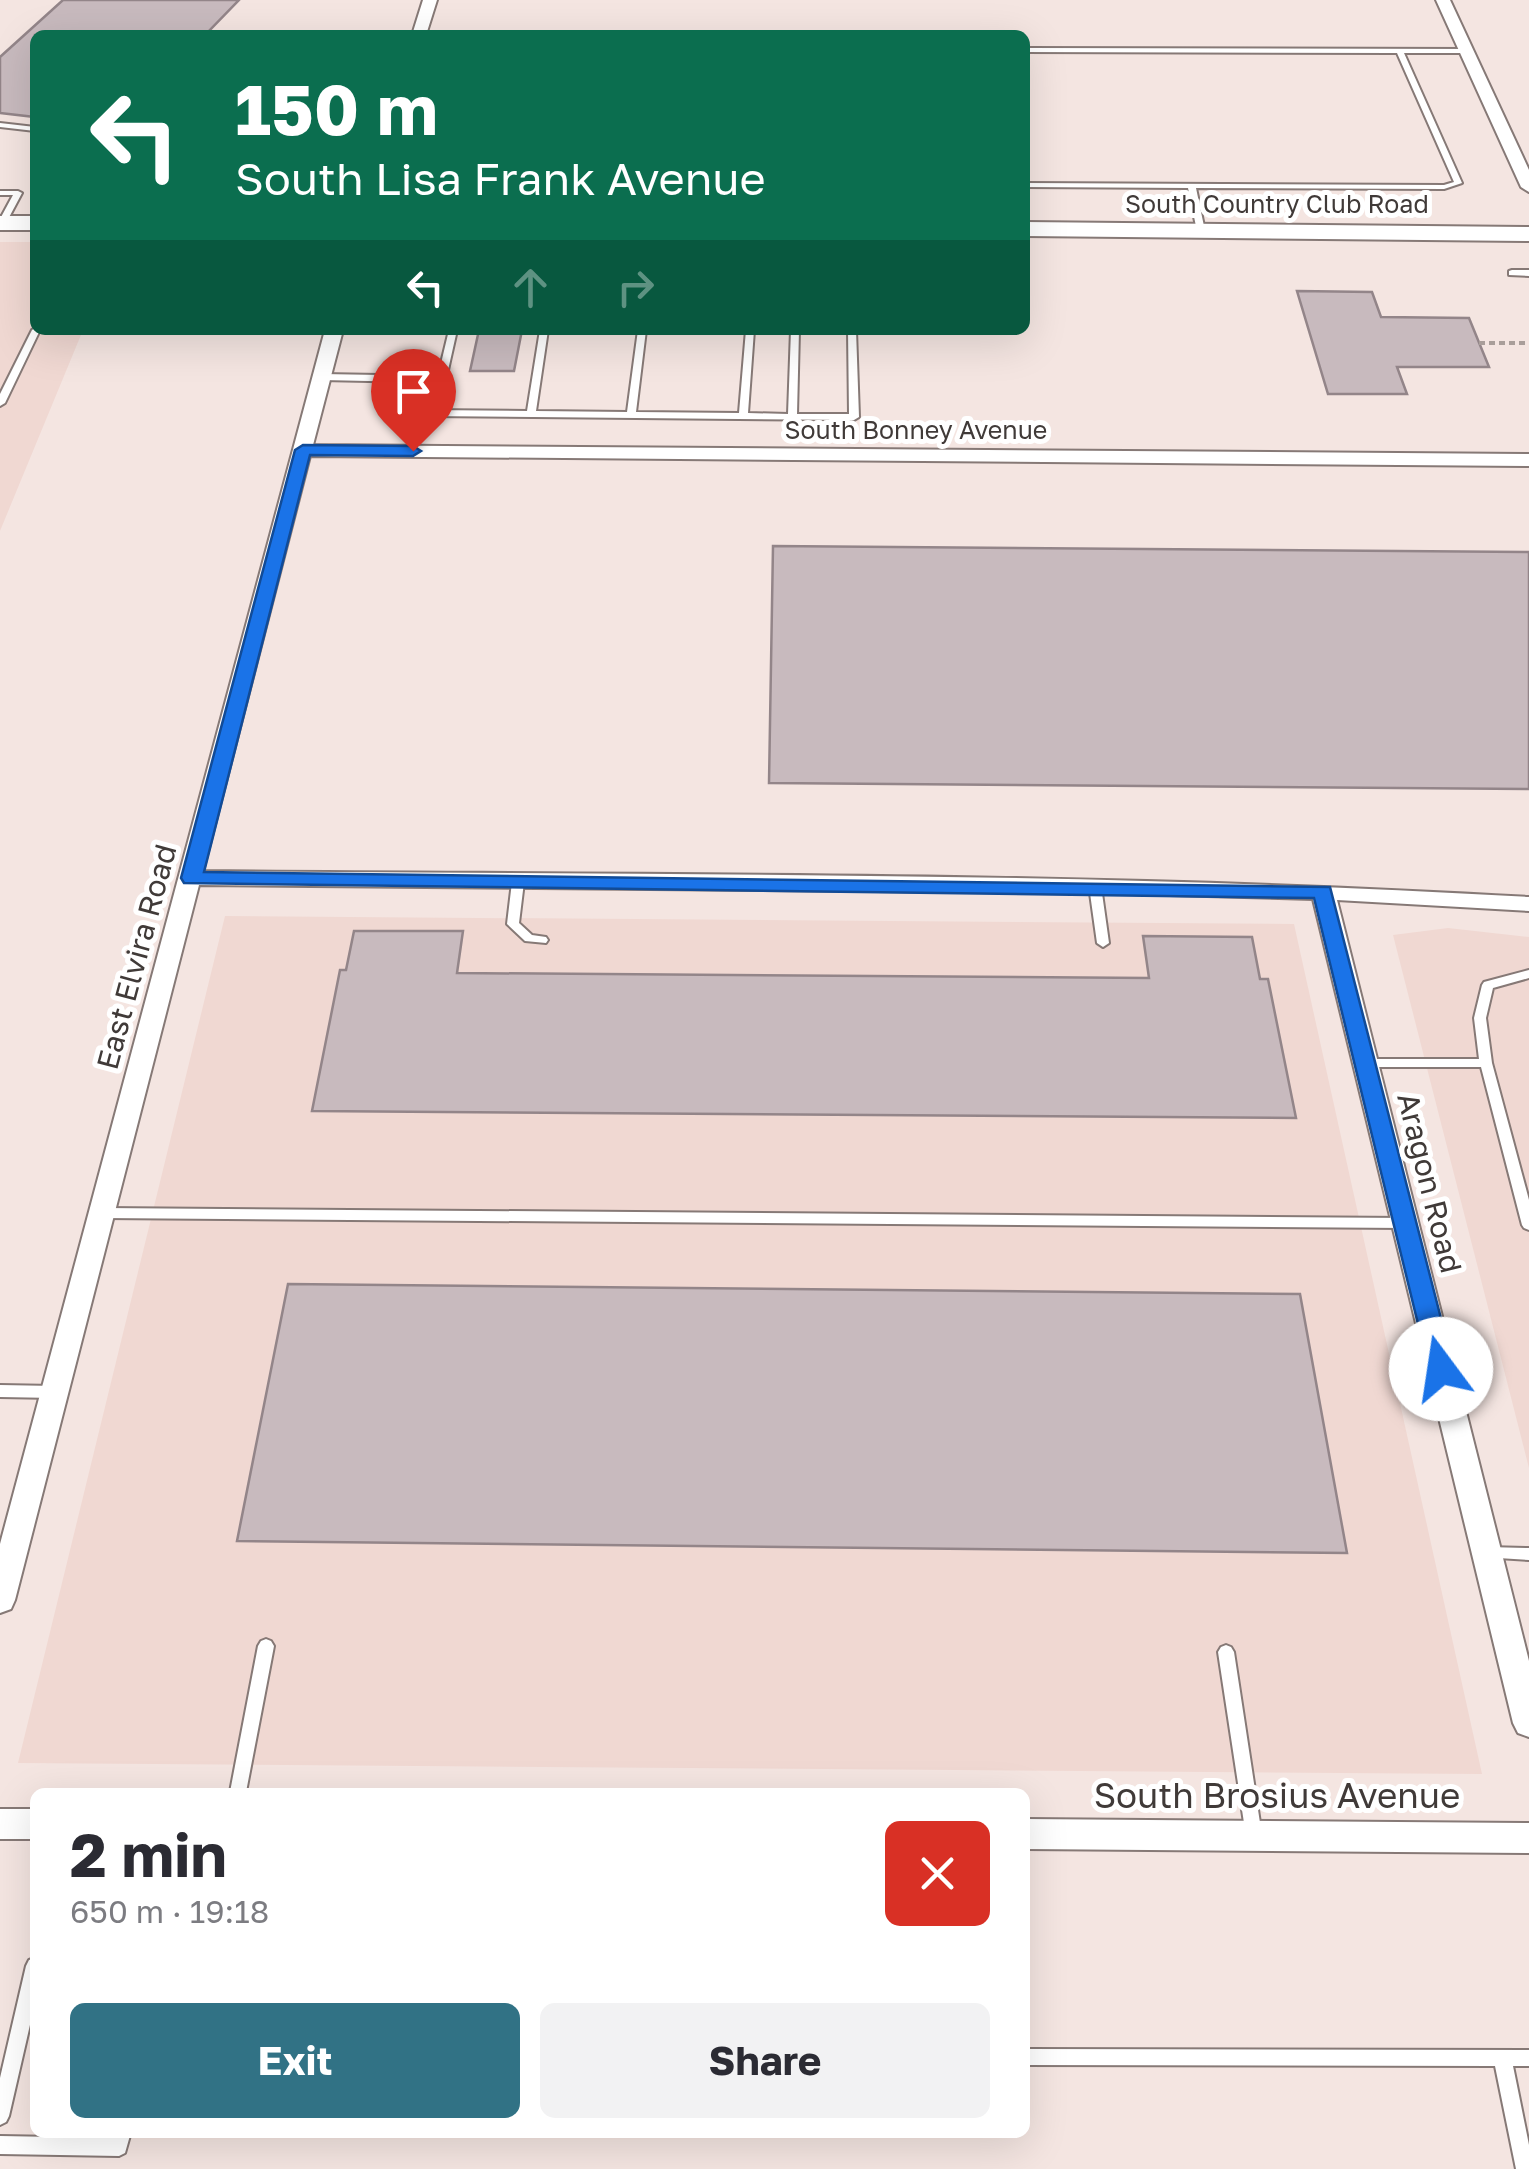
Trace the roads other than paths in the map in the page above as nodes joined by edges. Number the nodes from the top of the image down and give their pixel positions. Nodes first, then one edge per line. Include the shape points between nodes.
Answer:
1 (430, 0) edge
2 (1444, 0) edge
3 (421, 30) edge
4 (1030, 50) edge
5 (1400, 51) junction
6 (1467, 52) junction
7 (0, 125) edge
8 (30, 128) edge
9 (1030, 185) edge
10 (1192, 186) junction
11 (1529, 187) edge
12 (0, 193) edge
13 (1, 223) edge
14 (30, 223) edge
15 (1030, 230) edge
16 (1202, 231) junction
17 (1529, 234) edge
18 (1512, 273) dead end
19 (1529, 274) edge
20 (34, 335) edge
21 (333, 335) edge
22 (452, 335) edge
23 (543, 335) edge
24 (641, 335) edge
25 (750, 335) edge
26 (796, 335) edge
27 (852, 335) edge
28 (322, 377) junction
29 (420, 379) junction
30 (0, 403) edge
31 (531, 414) junction
32 (631, 415) junction
33 (743, 416) junction
34 (792, 417) junction
35 (303, 450) junction
36 (1529, 460) edge
37 (192, 878) junction
38 (518, 882) junction
39 (1095, 886) junction
40 (1323, 892) junction
41 (1529, 904) edge
42 (542, 940) dead end
43 (1103, 943) dead end
44 (1529, 974) edge
45 (1366, 1063) junction
46 (1486, 1063) junction
47 (103, 1214) junction
48 (1405, 1222) junction
49 (1529, 1225) edge
50 (0, 1391) edge
51 (56, 1392) junction
52 (1487, 1553) junction
53 (1529, 1554) edge
54 (0, 1600) edge
55 (266, 1646) dead end
56 (1226, 1652) dead end
57 (1529, 1722) edge
58 (239, 1788) edge
59 (0, 1824) edge
60 (30, 1824) edge
61 (1030, 1834) edge
62 (1254, 1836) junction
63 (1529, 1838) edge
64 (30, 1987) edge
65 (1030, 2057) edge
66 (1502, 2058) junction
67 (1529, 2058) edge
68 (0, 2116) edge
69 (121, 2138) edge
70 (0, 2146) edge
71 (1525, 2169) edge

1 - 3 street
2 - 6 street
4 - 5 lane
5 - 6 lane
5 - 10 lane via 1458,182 1444,188
6 - 11 street
7 - 8 lane
9 - 10 lane
10 - 16 lane
12 - 13 lane via 18,194
13 - 14 street
15 - 16 street, South Country Club Road
16 - 17 street, South Country Club Road
18 - 19 lane
20 - 30 lane
21 - 28 street, East Elvira Road
22 - 29 lane via 442,379
23 - 31 lane
24 - 32 lane
25 - 33 lane
26 - 34 lane
27 - 34 lane via 854,417
28 - 29 lane
28 - 35 street, East Elvira Road
29 - 31 lane via 418,409 427,413
31 - 32 lane
32 - 33 lane
33 - 34 lane
35 - 36 street, South Bonney Avenue
35 - 37 street, East Elvira Road
37 - 38 street
37 - 47 street, East Elvira Road
38 - 39 street
38 - 42 lane via 513,924
39 - 40 street
39 - 43 lane
40 - 41 street
40 - 45 street, Aragon Road
44 - 46 lane via 1488,985 1480,1018
45 - 46 lane
45 - 48 street, Aragon Road
46 - 49 lane
47 - 48 lane
47 - 51 street, East Elvira Road
48 - 52 street, Aragon Road
50 - 51 lane
51 - 54 street, East Elvira Road
52 - 53 lane
52 - 57 street, Aragon Road
55 - 58 lane
56 - 62 lane
59 - 60 street
61 - 62 street, South Brosius Avenue
62 - 63 street, South Brosius Avenue
64 - 68 lane
65 - 66 lane
66 - 67 lane
66 - 71 lane
69 - 70 lane via 120,2148

